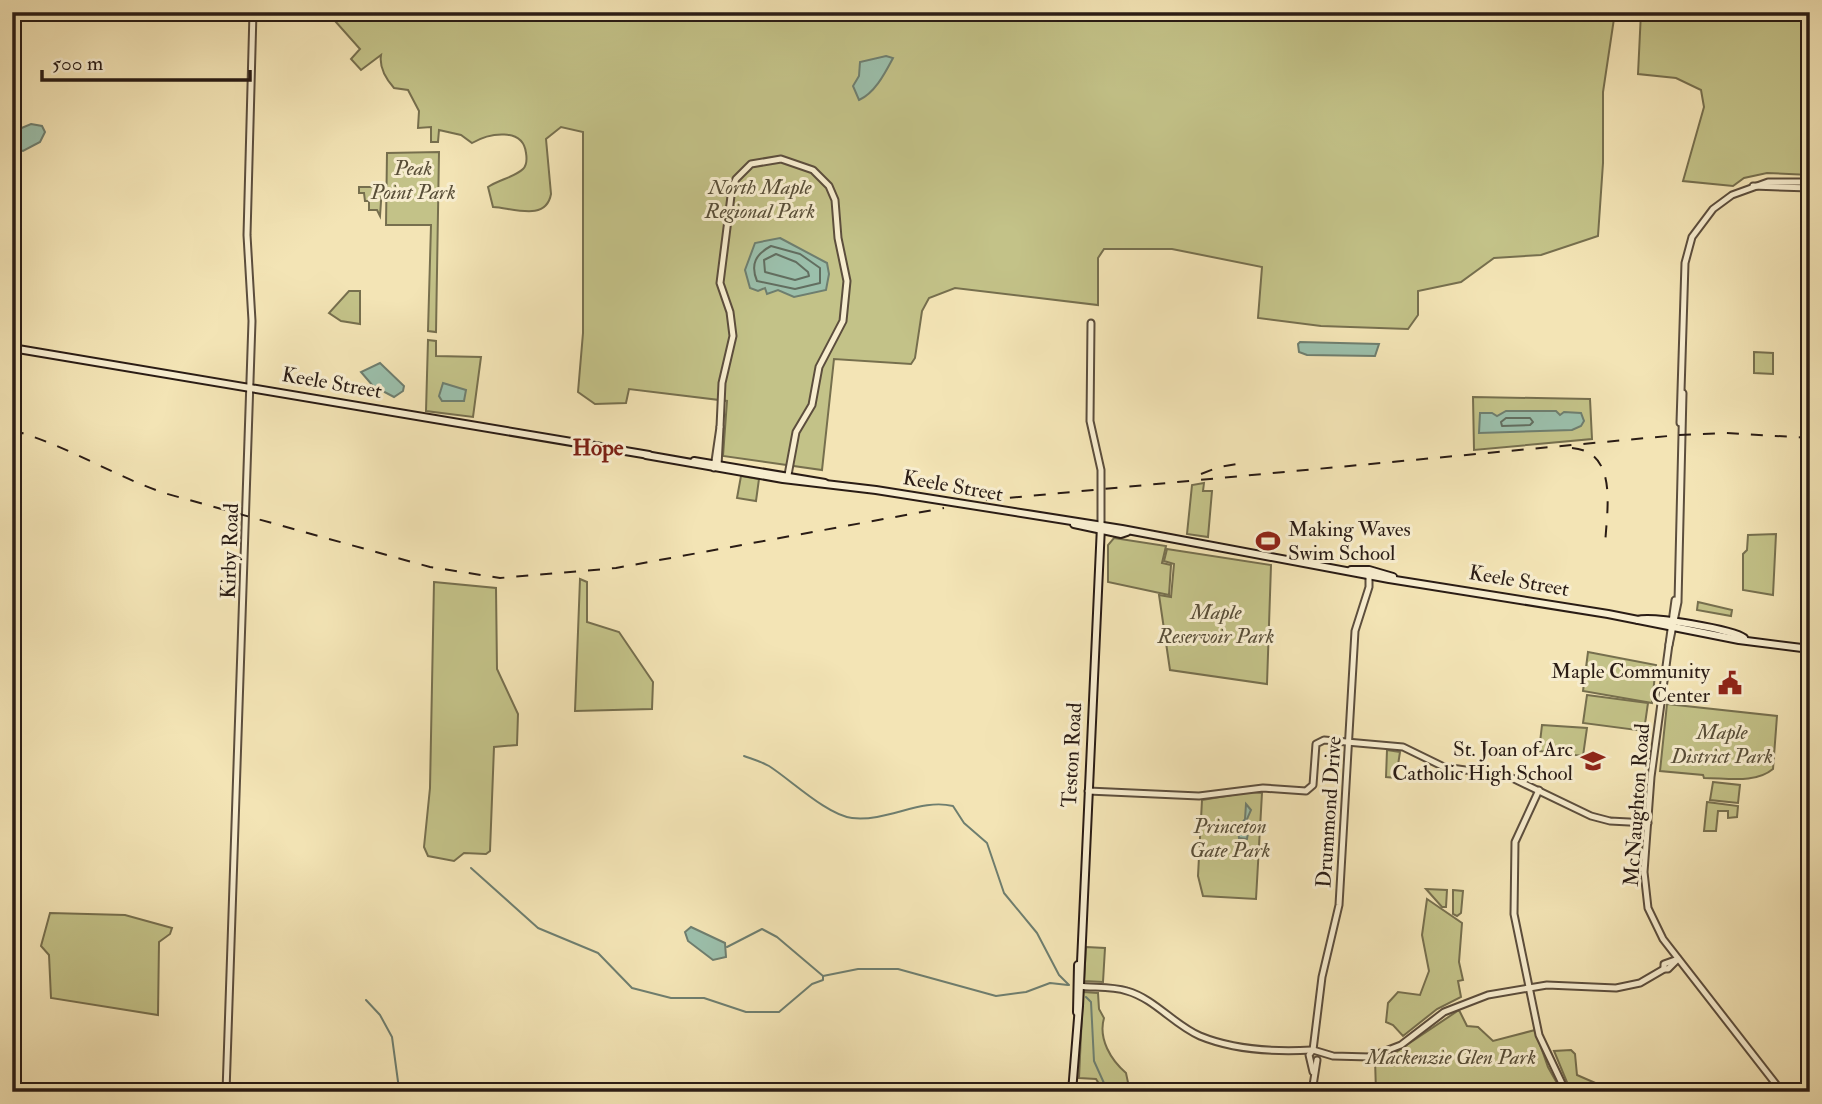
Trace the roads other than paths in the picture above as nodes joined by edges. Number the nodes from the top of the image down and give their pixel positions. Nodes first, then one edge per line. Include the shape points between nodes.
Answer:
1 (253, 12) edge
2 (1810, 182) edge
3 (1753, 187) junction
4 (1810, 188) edge
5 (1091, 323) dead end
6 (12, 348) edge
7 (250, 386) junction
8 (716, 466) junction
9 (788, 475) junction
10 (826, 484) junction
11 (1100, 528) junction
12 (1369, 573) junction
13 (1672, 625) junction
14 (1810, 649) edge
15 (1351, 743) junction
16 (1539, 789) junction
17 (1088, 791) junction
18 (1648, 823) junction
19 (1678, 959) junction
20 (1078, 986) junction
21 (1529, 988) junction
22 (1317, 1036) junction
23 (1312, 1050) junction
24 (1298, 1052) junction
25 (1316, 1056) junction
26 (226, 1092) edge
27 (1072, 1092) edge
28 (1312, 1092) edge
29 (1565, 1092) edge
30 (1782, 1092) edge

1 - 7 street, Kirby Road via 247,235 253,321
2 - 3 street, McNaughton Road via 1768,182
3 - 4 street, McNaughton Road
3 - 13 street, McNaughton Road via 1724,199 1703,220 1692,237 1685,263
5 - 11 street, Teston Road via 1090,421 1101,470
6 - 7 main road, Keele Street
7 - 8 main road, Keele Street
7 - 26 street, Kirby Road
8 - 9 main road, Keele Street
8 - 9 street via 722,383 733,336 720,283 732,188 751,164 792,161 813,170 833,192 847,281 843,321 824,355 812,405 792,442
8 - 10 main road, Keele Street
9 - 10 main road, Keele Street
10 - 11 main road, Keele Street
11 - 12 main road, Keele Street
11 - 17 main road, Teston Road
12 - 13 main road, Keele Street
12 - 15 street, Drummond Drive via 1355,631
13 - 14 main road, Keele Street
13 - 18 street, McNaughton Road
15 - 16 street via 1403,747 1444,767 1503,774
15 - 17 street via 1318,740 1313,785 1306,791 1263,788 1199,796
15 - 22 street, Drummond Drive via 1339,905 1322,977
16 - 18 street via 1591,816
16 - 21 street via 1515,847 1514,914
17 - 20 main road, Teston Road
18 - 19 street, McNaughton Road via 1644,872 1648,908
19 - 21 street via 1640,983 1616,988
19 - 30 street, McNaughton Road
20 - 24 street via 1128,991 1182,1026 1218,1042
20 - 27 main road, Teston Road
21 - 25 street via 1455,1006 1382,1054
21 - 29 street via 1539,1035
22 - 23 street, Drummond Drive
22 - 25 street, Drummond Drive
23 - 24 street
23 - 25 street
24 - 25 street
25 - 28 street, Drummond Drive

